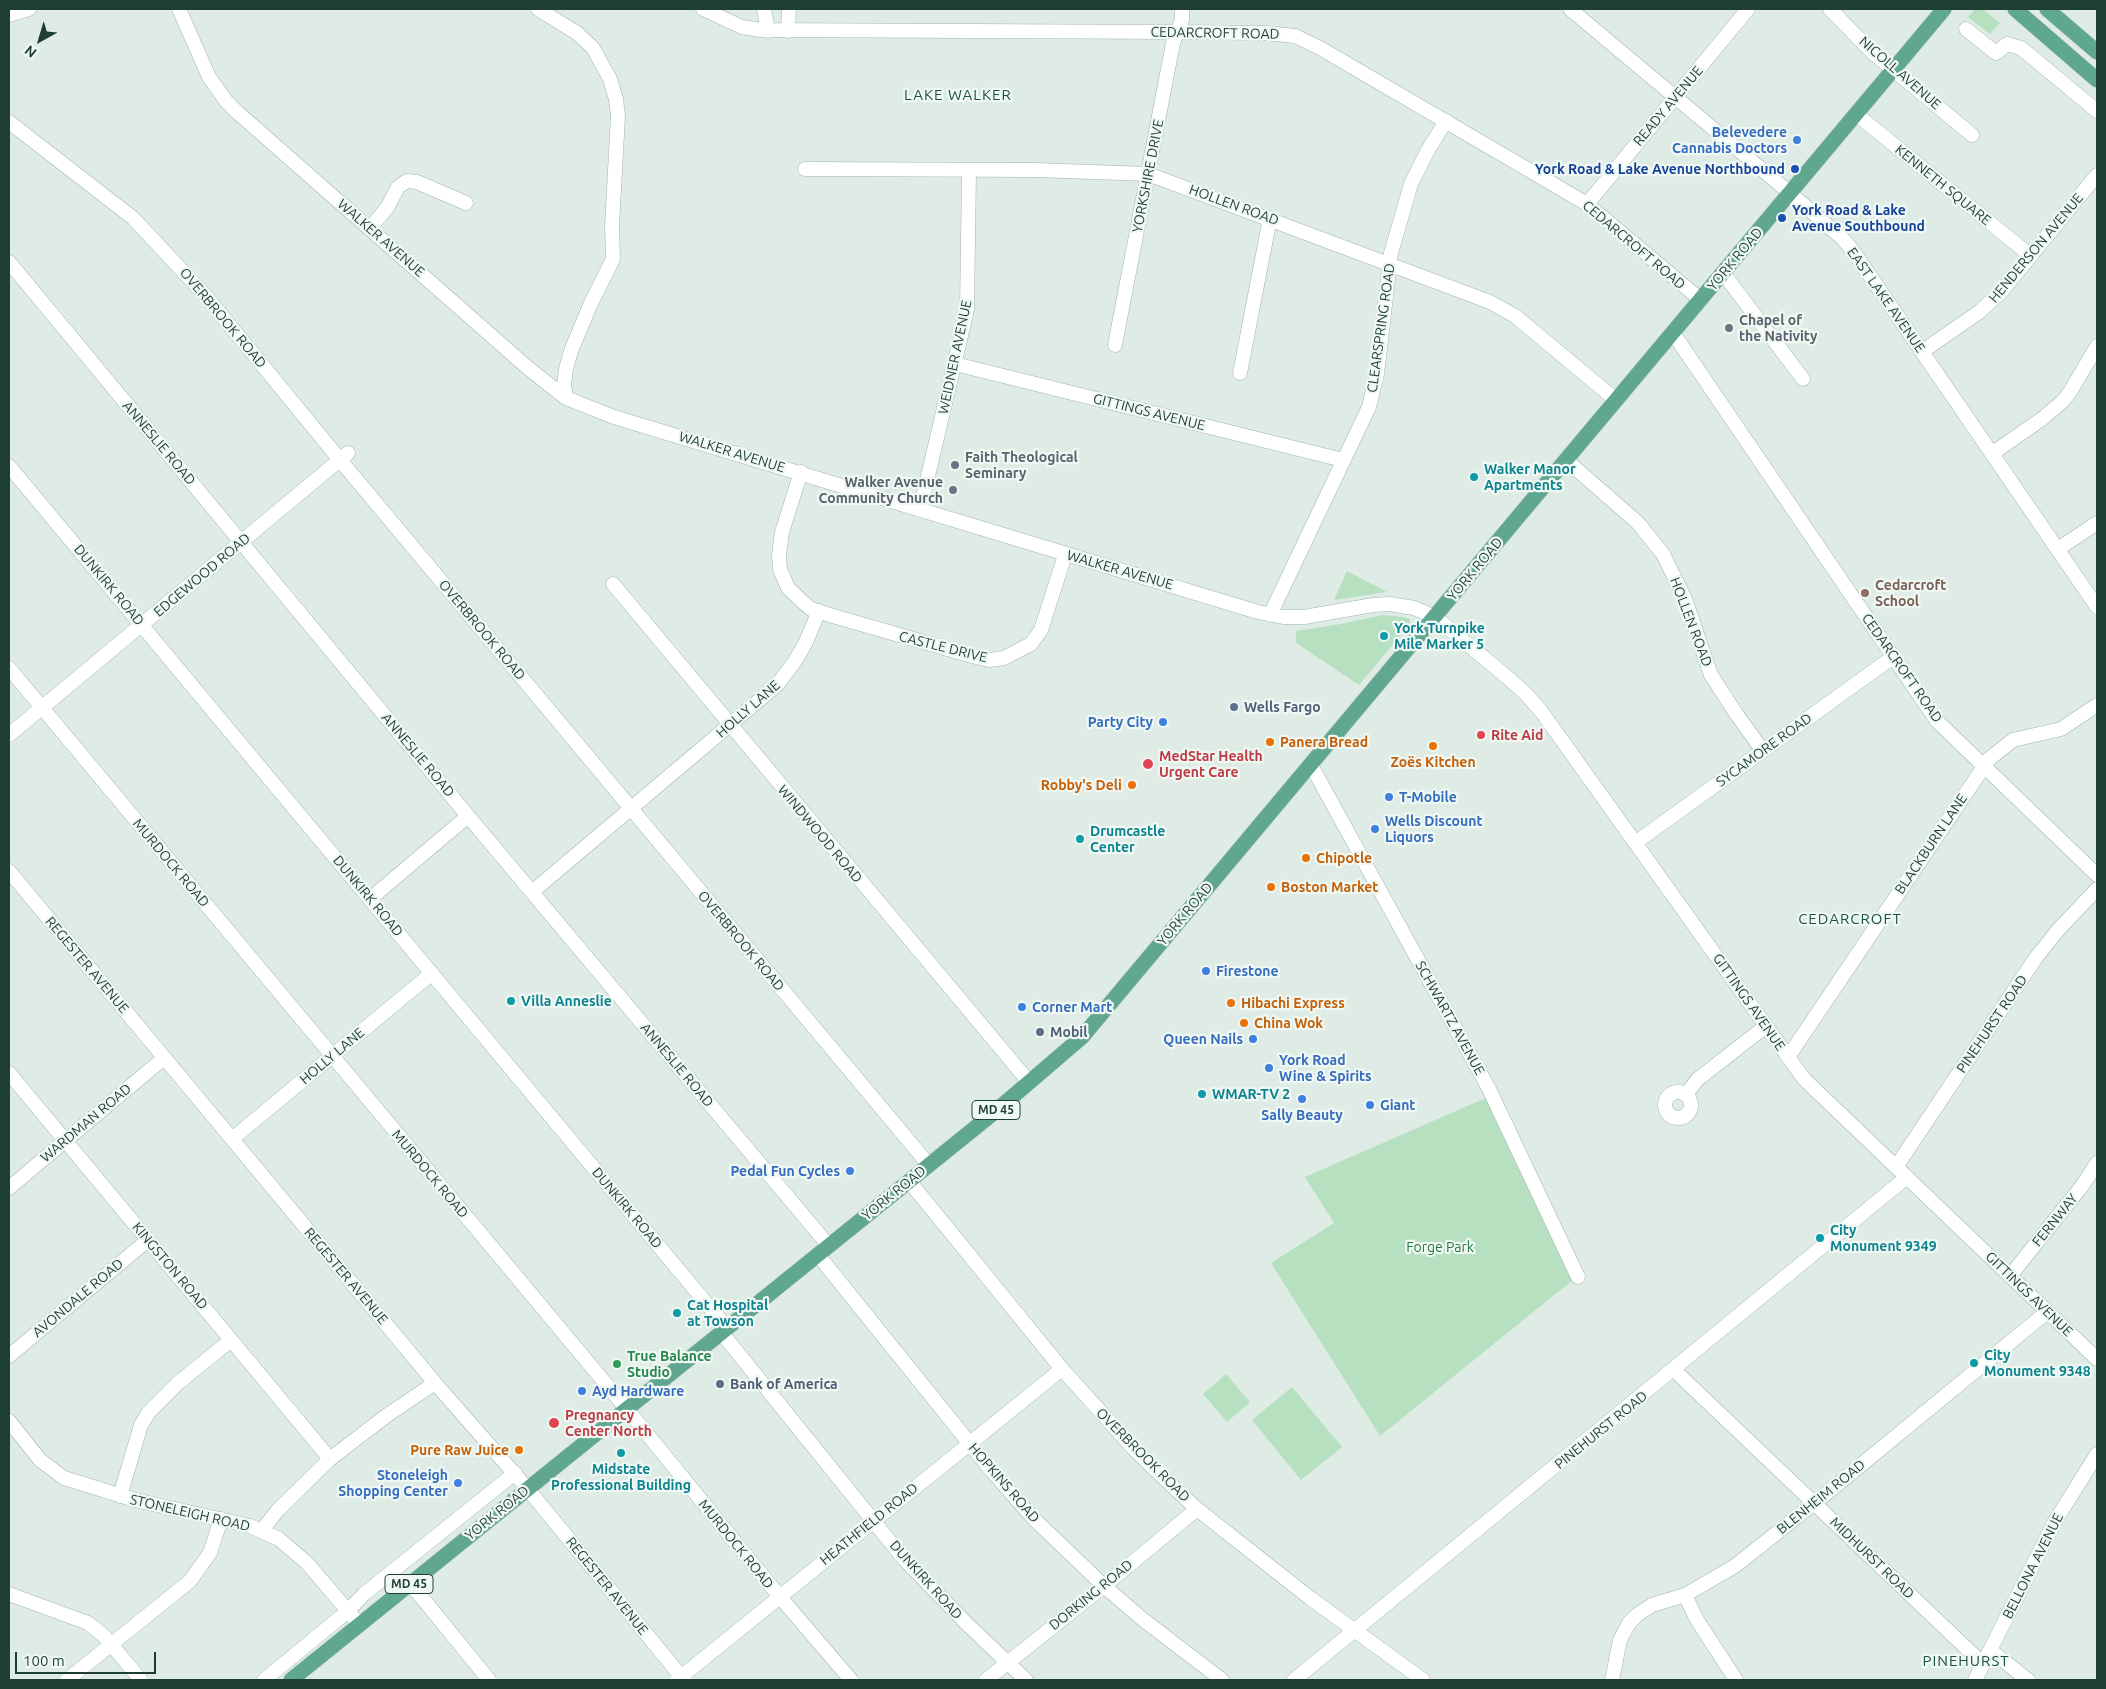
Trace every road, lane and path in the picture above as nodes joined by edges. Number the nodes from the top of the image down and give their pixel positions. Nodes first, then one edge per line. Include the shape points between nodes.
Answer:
1 (29, 9) edge
2 (179, 9) edge
3 (538, 9) edge
4 (703, 9) edge
5 (789, 9) edge
6 (1182, 9) edge
7 (1570, 9) edge
8 (1748, 9) edge
9 (1830, 9) edge
10 (1944, 9) edge
11 (2015, 9) edge
12 (2047, 9) edge
13 (765, 10) edge
14 (9, 15) edge
15 (1966, 29) dead end
16 (768, 31) junction
17 (788, 31) junction
18 (1178, 32) junction
19 (2097, 52) edge
20 (1894, 69) junction
21 (2097, 80) edge
22 (1675, 97) junction
23 (2097, 111) edge
24 (1856, 114) junction
25 (1446, 121) junction
26 (9, 122) edge
27 (1972, 135) dead end
28 (805, 169) dead end
29 (969, 171) junction
30 (1148, 174) junction
31 (2097, 175) edge
32 (1790, 193) junction
33 (466, 203) dead end
34 (1587, 204) junction
35 (1270, 218) junction
36 (370, 228) junction
37 (2031, 256) junction
38 (9, 262) edge
39 (1390, 263) junction
40 (1723, 273) junction
41 (1701, 300) junction
42 (1673, 333) junction
43 (1115, 345) dead end
44 (2097, 346) edge
45 (1923, 351) junction
46 (955, 364) junction
47 (1240, 373) dead end
48 (1803, 379) dead end
49 (566, 398) junction
50 (1616, 400) junction
51 (1992, 453) junction
52 (344, 456) junction
53 (1343, 460) junction
54 (1566, 460) junction
55 (9, 466) edge
56 (802, 472) junction
57 (920, 510) junction
58 (2097, 523) edge
59 (241, 542) junction
60 (2058, 550) junction
61 (1065, 554) junction
62 (613, 584) dead end
63 (2097, 607) edge
64 (819, 612) junction
65 (1270, 614) junction
66 (1435, 617) junction
67 (142, 625) junction
68 (1893, 657) junction
69 (9, 668) edge
70 (2097, 706) edge
71 (42, 708) junction
72 (729, 725) junction
73 (9, 735) edge
74 (1763, 751) junction
75 (1311, 765) junction
76 (1983, 766) junction
77 (631, 808) junction
78 (468, 816) junction
79 (1636, 843) junction
80 (9, 871) edge
81 (2097, 875) edge
82 (2097, 889) edge
83 (532, 892) junction
84 (370, 899) junction
85 (432, 973) junction
86 (1766, 1026) junction
87 (332, 1056) junction
88 (1788, 1057) junction
89 (164, 1058) junction
90 (9, 1073) edge
91 (1029, 1082) junction
92 (1686, 1094) dead end
93 (232, 1139) junction
94 (65, 1141) junction
95 (2097, 1163) edge
96 (928, 1165) junction
97 (1896, 1167) junction
98 (1907, 1177) junction
99 (909, 1181) junction
100 (9, 1188) edge
101 (148, 1240) junction
102 (823, 1250) junction
103 (2010, 1276) junction
104 (1578, 1277) dead end
105 (2047, 1312) junction
106 (724, 1330) junction
107 (231, 1340) junction
108 (9, 1356) edge
109 (2097, 1359) edge
110 (1062, 1369) junction
111 (1674, 1370) junction
112 (436, 1383) junction
113 (626, 1408) junction
114 (9, 1420) edge
115 (970, 1443) junction
116 (2097, 1454) edge
117 (330, 1459) junction
118 (514, 1473) junction
119 (527, 1488) junction
120 (120, 1496) junction
121 (1814, 1503) junction
122 (1197, 1509) junction
123 (222, 1518) junction
124 (874, 1521) junction
125 (262, 1530) junction
126 (410, 1583) junction
127 (1104, 1586) junction
128 (9, 1594) edge
129 (1685, 1594) junction
130 (780, 1597) junction
131 (348, 1611) junction
132 (359, 1624) junction
133 (1355, 1630) junction
134 (112, 1645) junction
135 (1990, 1650) junction
136 (1006, 1664) junction
137 (1983, 1664) junction
138 (681, 1679) edge
139 (67, 1680) edge
140 (141, 1680) edge
141 (264, 1680) edge
142 (291, 1680) edge
143 (489, 1680) edge
144 (851, 1680) edge
145 (986, 1680) edge
146 (1026, 1680) edge
147 (1222, 1680) edge
148 (1294, 1680) edge
149 (1423, 1680) edge
150 (1612, 1680) edge
151 (1736, 1680) edge
152 (1975, 1680) edge
153 (2028, 1680) edge

1 - 14 street
2 - 36 street, WALKER AVENUE via 209,77 226,102
3 - 49 street via 577,33 593,48 610,79 618,116 613,259 571,351 564,385
4 - 16 street, CEDARCROFT ROAD via 742,27
5 - 17 street
6 - 18 street, YORKSHIRE DRIVE
7 - 22 street, EAST LAKE AVENUE
8 - 22 street, READY AVENUE
9 - 20 street, NICOLL AVENUE
10 - 20 main road, YORK ROAD
11 - 21 main road
12 - 19 main road
13 - 16 street
15 - 23 street via 1996,53 2007,44 2021,48
16 - 17 street, CEDARCROFT ROAD
17 - 18 street, CEDARCROFT ROAD
18 - 25 street, CEDARCROFT ROAD via 1295,36
18 - 30 street, YORKSHIRE DRIVE via 1173,43
20 - 24 main road, YORK ROAD
20 - 27 street, NICOLL AVENUE
22 - 32 street, EAST LAKE AVENUE
22 - 34 street, READY AVENUE
24 - 32 main road, YORK ROAD
24 - 37 street, KENNETH SQUARE
25 - 34 street, CEDARCROFT ROAD
25 - 39 street, CLEARSPRING ROAD via 1412,184
26 - 52 street, OVERBROOK ROAD via 118,204 151,235
28 - 29 street, HOLLEN ROAD
29 - 30 street, HOLLEN ROAD
29 - 46 street, WEIDNER AVENUE via 969,292
30 - 35 street, HOLLEN ROAD
30 - 43 street, YORKSHIRE DRIVE
31 - 37 street, HENDERSON AVENUE
32 - 40 main road, YORK ROAD
32 - 45 street, EAST LAKE AVENUE via 1853,251
33 - 36 street via 417,182 407,181 398,186 387,208
34 - 41 street, CEDARCROFT ROAD
35 - 39 street, HOLLEN ROAD
35 - 47 street
36 - 49 street, WALKER AVENUE
37 - 45 street, HENDERSON AVENUE via 1989,304
38 - 59 street, ANNESLIE ROAD
39 - 50 street, HOLLEN ROAD via 1508,311
39 - 53 street, CLEARSPRING ROAD via 1374,388 1369,407
40 - 41 main road, YORK ROAD
40 - 48 street
41 - 42 main road, YORK ROAD
42 - 50 main road, YORK ROAD
42 - 68 street, CEDARCROFT ROAD
44 - 51 street via 2063,401
45 - 51 street, EAST LAKE AVENUE
46 - 53 street, GITTINGS AVENUE
46 - 57 street, WEIDNER AVENUE
49 - 56 street, WALKER AVENUE via 606,414
50 - 54 main road, YORK ROAD
51 - 60 street, EAST LAKE AVENUE
52 - 59 street, EDGEWOOD ROAD
52 - 77 street, OVERBROOK ROAD
53 - 65 street, CLEARSPRING ROAD
54 - 66 main road, YORK ROAD
54 - 74 street, HOLLEN ROAD via 1628,513 1663,554 1686,599 1712,675
55 - 67 street, DUNKIRK ROAD
56 - 57 street, WALKER AVENUE
56 - 64 street via 782,532 780,569 794,594
57 - 61 street, WALKER AVENUE
58 - 60 street
59 - 67 street, EDGEWOOD ROAD
59 - 78 street, ANNESLIE ROAD
60 - 63 street, EAST LAKE AVENUE
61 - 64 street, CASTLE DRIVE via 1041,630 1031,644 1004,658 989,660 972,656
61 - 65 street, WALKER AVENUE
62 - 72 street, WINDWOOD ROAD
64 - 72 street, HOLLY LANE via 800,652 777,685
65 - 66 street, WALKER AVENUE via 1304,617 1390,604 1407,606
66 - 75 main road, YORK ROAD
66 - 79 street, GITTINGS AVENUE via 1526,694
67 - 71 street, EDGEWOOD ROAD
67 - 84 street, DUNKIRK ROAD
68 - 74 street, SYCAMORE ROAD
68 - 76 street, CEDARCROFT ROAD via 1937,721
69 - 71 street, MURDOCK ROAD
70 - 76 street, BLACKBURN LANE via 2061,729 2013,740 1995,752
71 - 73 street, EDGEWOOD ROAD
71 - 87 street, MURDOCK ROAD
72 - 77 street, HOLLY LANE
72 - 91 street, WINDWOOD ROAD
74 - 79 street, SYCAMORE ROAD
75 - 91 main road, YORK ROAD / MD 45 via 1086,1032
75 - 104 street, SCHWARTZ AVENUE via 1489,1089
76 - 81 street, CEDARCROFT ROAD
76 - 88 street, BLACKBURN LANE
77 - 83 street, HOLLY LANE
77 - 96 street, OVERBROOK ROAD
78 - 83 street, ANNESLIE ROAD
78 - 84 street
79 - 86 street, GITTINGS AVENUE
80 - 89 street, REGESTER AVENUE
82 - 97 street, PINEHURST ROAD via 2035,959
83 - 102 street, ANNESLIE ROAD
84 - 85 street, DUNKIRK ROAD
85 - 87 street, HOLLY LANE
85 - 106 street, DUNKIRK ROAD
86 - 88 street, GITTINGS AVENUE
86 - 92 street via 1698,1079
87 - 93 street, HOLLY LANE
87 - 113 street, MURDOCK ROAD
88 - 97 street, GITTINGS AVENUE via 1804,1079
89 - 93 street, REGESTER AVENUE
89 - 94 street, WARDMAN ROAD
90 - 94 street, KINGSTON ROAD
91 - 96 main road, YORK ROAD / MD 45
93 - 112 street, REGESTER AVENUE
94 - 100 street, WARDMAN ROAD
94 - 101 street, KINGSTON ROAD
95 - 103 street, FERNWAY
96 - 99 main road, YORK ROAD / MD 45
97 - 98 street, GITTINGS AVENUE
98 - 103 street, GITTINGS AVENUE
98 - 111 street, PINEHURST ROAD
99 - 102 main road, YORK ROAD / MD 45
99 - 110 street, OVERBROOK ROAD
101 - 107 street, KINGSTON ROAD
101 - 108 street, AVONDALE ROAD
102 - 106 main road, YORK ROAD / MD 45
102 - 115 street, HOPKINS ROAD
103 - 105 street, GITTINGS AVENUE
105 - 109 street, GITTINGS AVENUE
105 - 121 street, BLENHEIM ROAD
106 - 113 main road, YORK ROAD / MD 45
106 - 124 street, DUNKIRK ROAD
107 - 117 street, KINGSTON ROAD
107 - 120 street via 149,1412 141,1425
110 - 115 street, HEATHFIELD ROAD
110 - 122 street, OVERBROOK ROAD via 1134,1449
111 - 121 street, MIDHURST ROAD
111 - 133 street, PINEHURST ROAD
112 - 117 street
112 - 118 street, REGESTER AVENUE
113 - 119 main road, YORK ROAD / MD 45
113 - 130 street, MURDOCK ROAD
114 - 120 street, STONELEIGH ROAD via 28,1447 57,1473
115 - 124 street, HEATHFIELD ROAD
115 - 127 street, HOPKINS ROAD via 1033,1518
116 - 135 street, BELLONA AVENUE via 2054,1523
117 - 125 street
118 - 119 street, REGESTER AVENUE
118 - 131 street, YORK ROAD via 364,1594
119 - 126 main road, YORK ROAD / MD 45
119 - 138 street, REGESTER AVENUE
120 - 123 street, STONELEIGH ROAD
121 - 129 street, BLENHEIM ROAD via 1735,1566
121 - 137 street, MIDHURST ROAD
122 - 127 street, DORKING ROAD
122 - 133 street, OVERBROOK ROAD
123 - 125 street, STONELEIGH ROAD
123 - 134 street via 210,1553 190,1581
124 - 130 street, HEATHFIELD ROAD
124 - 136 street, DUNKIRK ROAD via 904,1559
125 - 131 street, STONELEIGH ROAD via 302,1558
126 - 132 main road, YORK ROAD / MD 45
126 - 143 street
127 - 136 street, DORKING ROAD
127 - 147 street, HOPKINS ROAD
128 - 134 street via 81,1619
129 - 150 street, BLENHEIM ROAD via 1652,1604 1629,1623 1620,1640
129 - 151 street via 1697,1620
130 - 138 street, HEATHFIELD ROAD
130 - 144 street, MURDOCK ROAD
131 - 132 street, STONELEIGH ROAD
131 - 141 street, YORK ROAD
132 - 142 main road, YORK ROAD / MD 45
133 - 148 street, PINEHURST ROAD
133 - 149 street, OVERBROOK ROAD
134 - 139 street
134 - 140 street
135 - 137 street, BELLONA AVENUE
135 - 153 street
136 - 145 street, DORKING ROAD
136 - 146 street, DUNKIRK ROAD
137 - 152 street, BELLONA AVENUE

